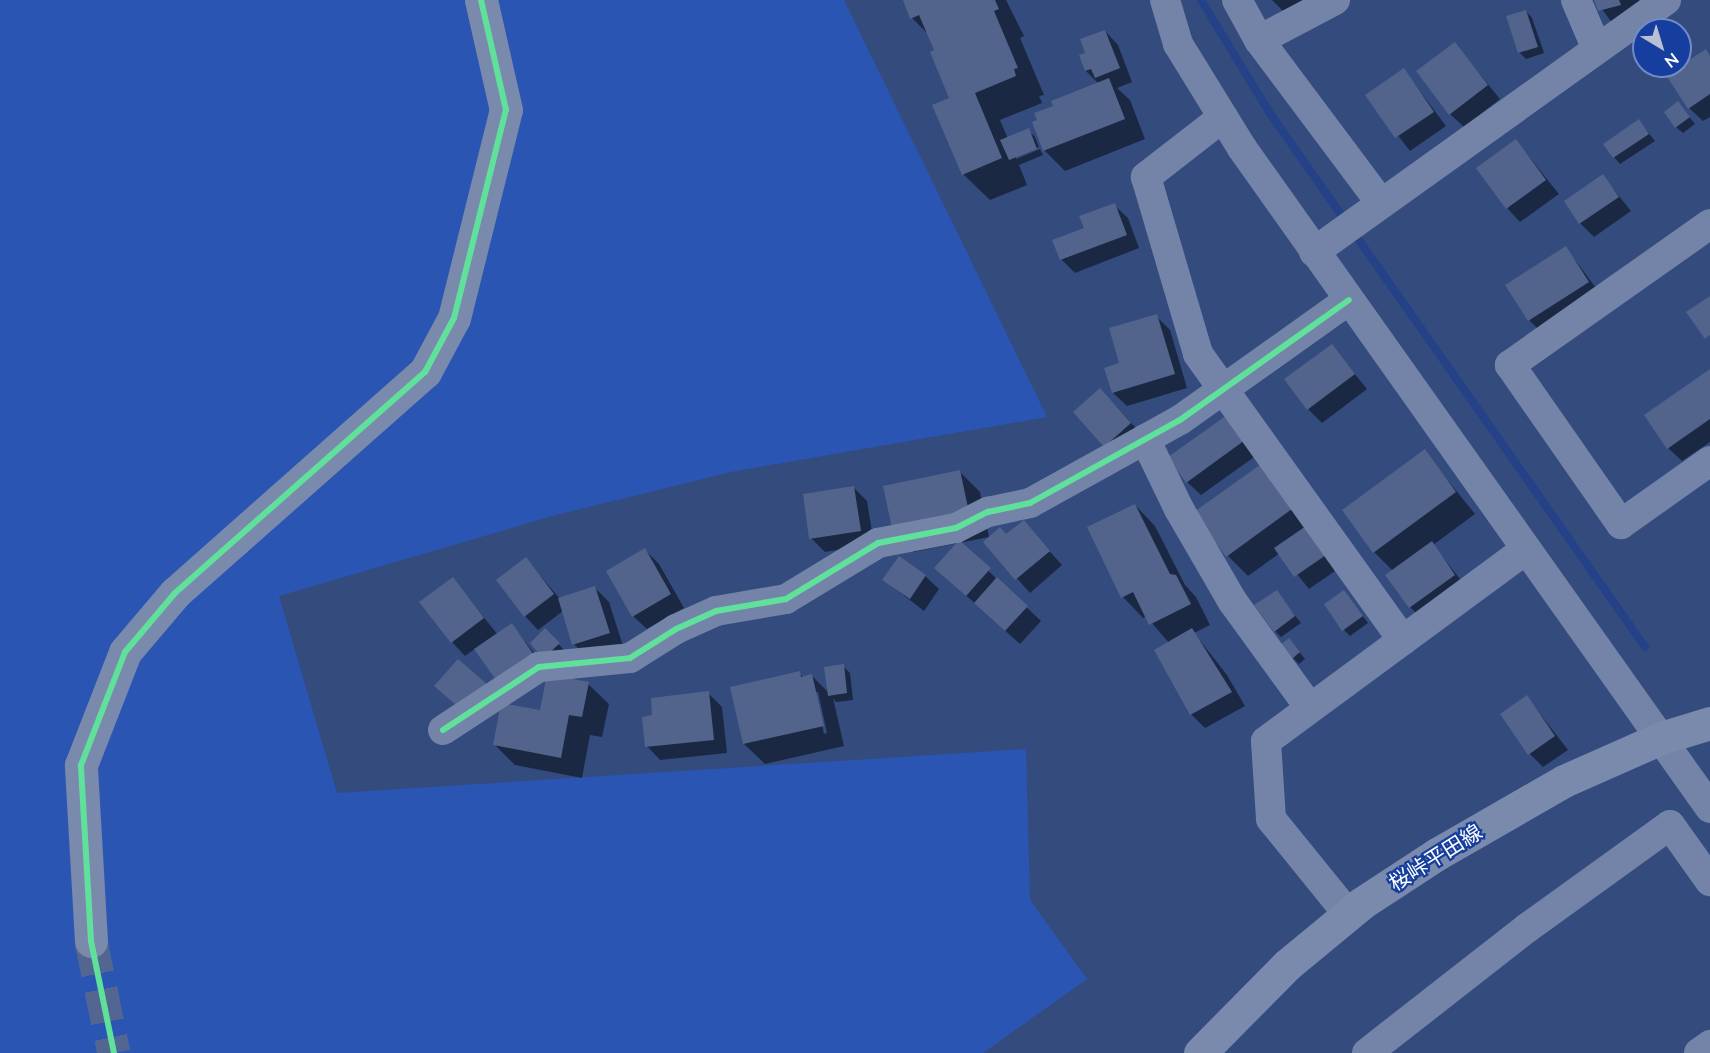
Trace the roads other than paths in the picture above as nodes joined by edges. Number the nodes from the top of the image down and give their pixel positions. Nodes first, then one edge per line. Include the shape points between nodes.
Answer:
1 (481, 0) edge
2 (1165, 0) edge
3 (1237, 0) edge
4 (1335, 0) edge
5 (1576, 0) edge
6 (1666, 0) edge
7 (1259, 40) junction
8 (1596, 47) junction
9 (1223, 117) junction
10 (1710, 224) edge
11 (1347, 226) junction
12 (1349, 300) junction
13 (1222, 391) junction
14 (1145, 439) junction
15 (1706, 472) edge
16 (1525, 550) junction
17 (1403, 640) junction
18 (1310, 708) junction
19 (1710, 723) edge
20 (443, 730) dead end
21 (1661, 738) junction
22 (1710, 808) edge
23 (1710, 881) edge
24 (1348, 915) junction
25 (91, 941) tunnel mouth
26 (1710, 1045) edge
27 (1200, 1053) edge
28 (1367, 1053) edge
29 (1699, 1053) edge

1 - 25 street via 506,110 454,318 424,372 175,593 125,652 81,765
2 - 9 street via 1178,44
3 - 7 street
4 - 7 street
5 - 8 street
6 - 8 street
7 - 11 street
8 - 11 street
9 - 11 street
9 - 13 street via 1146,177 1198,354
10 - 15 street via 1509,366 1621,524
11 - 12 street
12 - 13 street
12 - 16 street
13 - 14 street
13 - 17 street
14 - 18 street via 1179,509 1233,602
14 - 20 street via 1030,502 988,512 956,528 878,543 786,599 716,611 676,629 630,658 539,667
16 - 17 street
16 - 21 street
17 - 18 street
18 - 24 street via 1266,741 1271,819
19 - 21 street, 桜峠平田線
21 - 22 street
21 - 24 street, 桜峠平田線 via 1564,781 1437,854
23 - 28 street via 1670,825 1501,947
24 - 27 street, 桜峠平田線 via 1287,965
26 - 29 street

